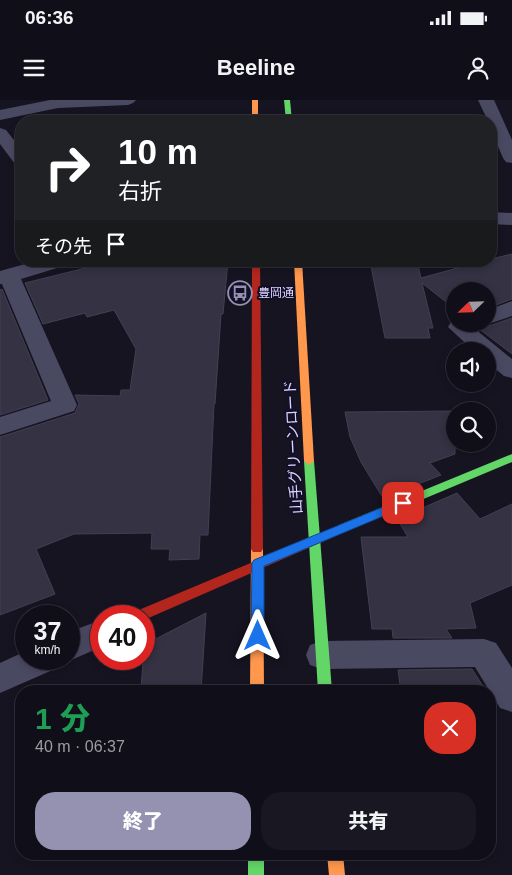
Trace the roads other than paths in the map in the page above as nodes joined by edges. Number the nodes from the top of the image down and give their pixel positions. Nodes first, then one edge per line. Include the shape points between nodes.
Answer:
1 (128, 100) edge
2 (254, 100) edge
3 (287, 100) edge
4 (486, 100) edge
5 (0, 115) edge
6 (255, 115) edge
7 (288, 115) edge
8 (493, 115) edge
9 (497, 125) edge
10 (0, 132) edge
11 (15, 152) edge
12 (512, 158) edge
13 (497, 218) edge
14 (512, 219) edge
15 (39, 267) edge
16 (256, 267) edge
17 (298, 267) edge
18 (5, 277) edge
19 (512, 308) edge
20 (496, 314) edge
21 (465, 332) edge
22 (512, 371) edge
23 (0, 426) edge
24 (512, 458) edge
25 (313, 540) junction
26 (258, 563) junction
27 (155, 609) edge
28 (322, 655) junction
29 (18, 670) edge
30 (0, 678) edge
31 (257, 685) edge
32 (324, 685) edge
33 (512, 697) edge
34 (256, 860) edge
35 (336, 860) edge
36 (256, 875) edge
37 (337, 875) edge

1 - 5 street via 58,103
2 - 6 street
3 - 7 street
4 - 8 street
9 - 12 street
10 - 11 street
13 - 14 street
15 - 18 street
16 - 26 street
17 - 25 street, 山手グリーンロード
18 - 23 street via 65,405
19 - 20 street
21 - 22 street
24 - 25 street
25 - 26 street
25 - 28 street, 山手グリーンロード
26 - 27 street
26 - 31 street
28 - 32 street, 山手グリーンロード
28 - 33 street via 484,653
29 - 30 street
34 - 36 street
35 - 37 street

